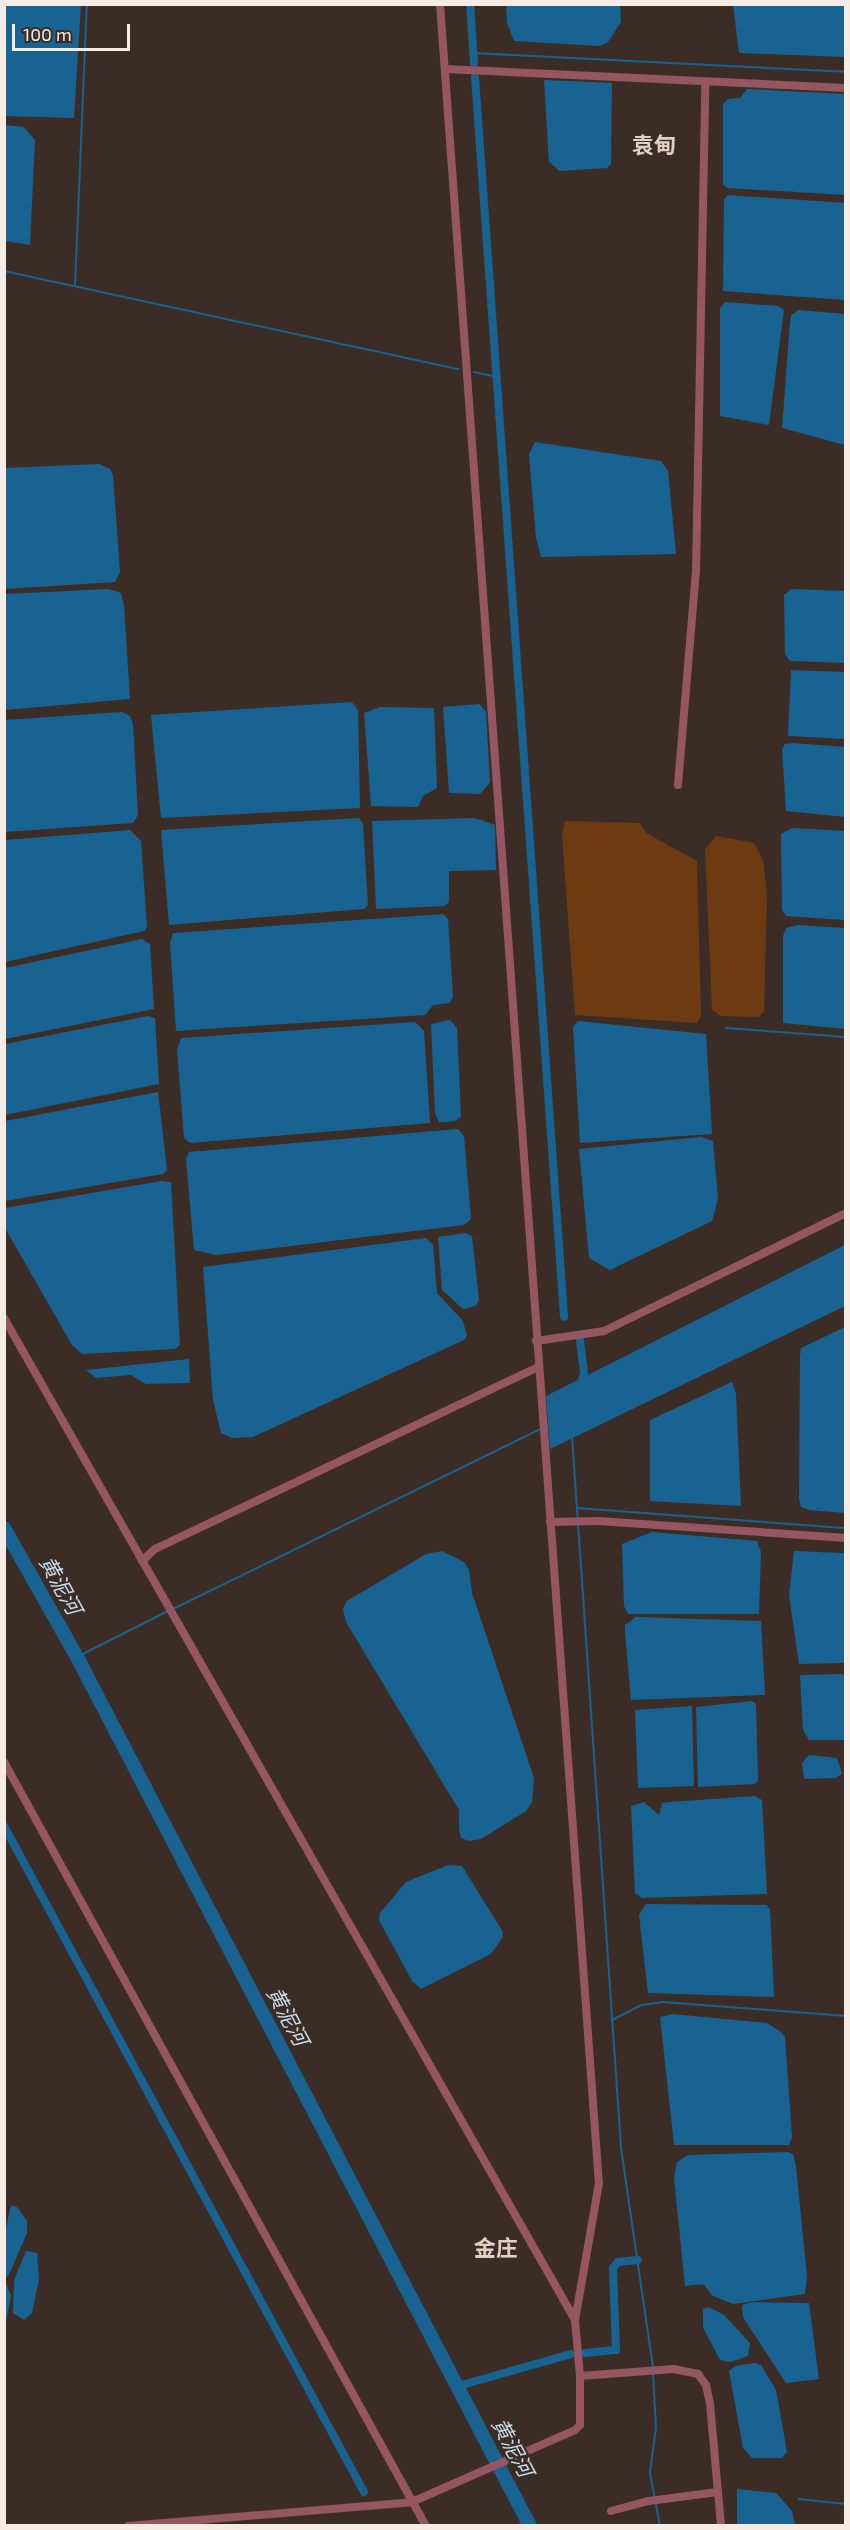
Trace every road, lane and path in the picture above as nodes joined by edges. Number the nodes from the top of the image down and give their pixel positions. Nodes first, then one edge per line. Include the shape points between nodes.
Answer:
1 (440, 4) edge
2 (445, 69) junction
3 (705, 82) junction
4 (846, 88) edge
5 (678, 785) dead end
6 (846, 1213) edge
7 (4, 1318) edge
8 (536, 1341) junction
9 (538, 1367) junction
10 (550, 1522) junction
11 (846, 1538) edge
12 (142, 1561) junction
13 (4, 1762) edge
14 (575, 2320) junction
15 (580, 2376) junction
16 (717, 2492) junction
17 (412, 2502) junction
18 (611, 2511) dead end
19 (128, 2526) edge
20 (426, 2526) edge
21 (721, 2526) edge

1 - 2 street
2 - 3 street
2 - 8 street
3 - 4 street
3 - 5 street via 696,572
6 - 8 street via 604,1331
7 - 12 street
8 - 9 street
9 - 10 street
9 - 12 street via 156,1549
10 - 11 street
10 - 14 street via 599,2183
12 - 14 street
13 - 17 street
14 - 15 street
15 - 16 street via 674,2368 699,2374 706,2385
15 - 17 street via 580,2425 468,2481
16 - 18 street via 663,2498
16 - 21 street
17 - 19 street
17 - 20 street

